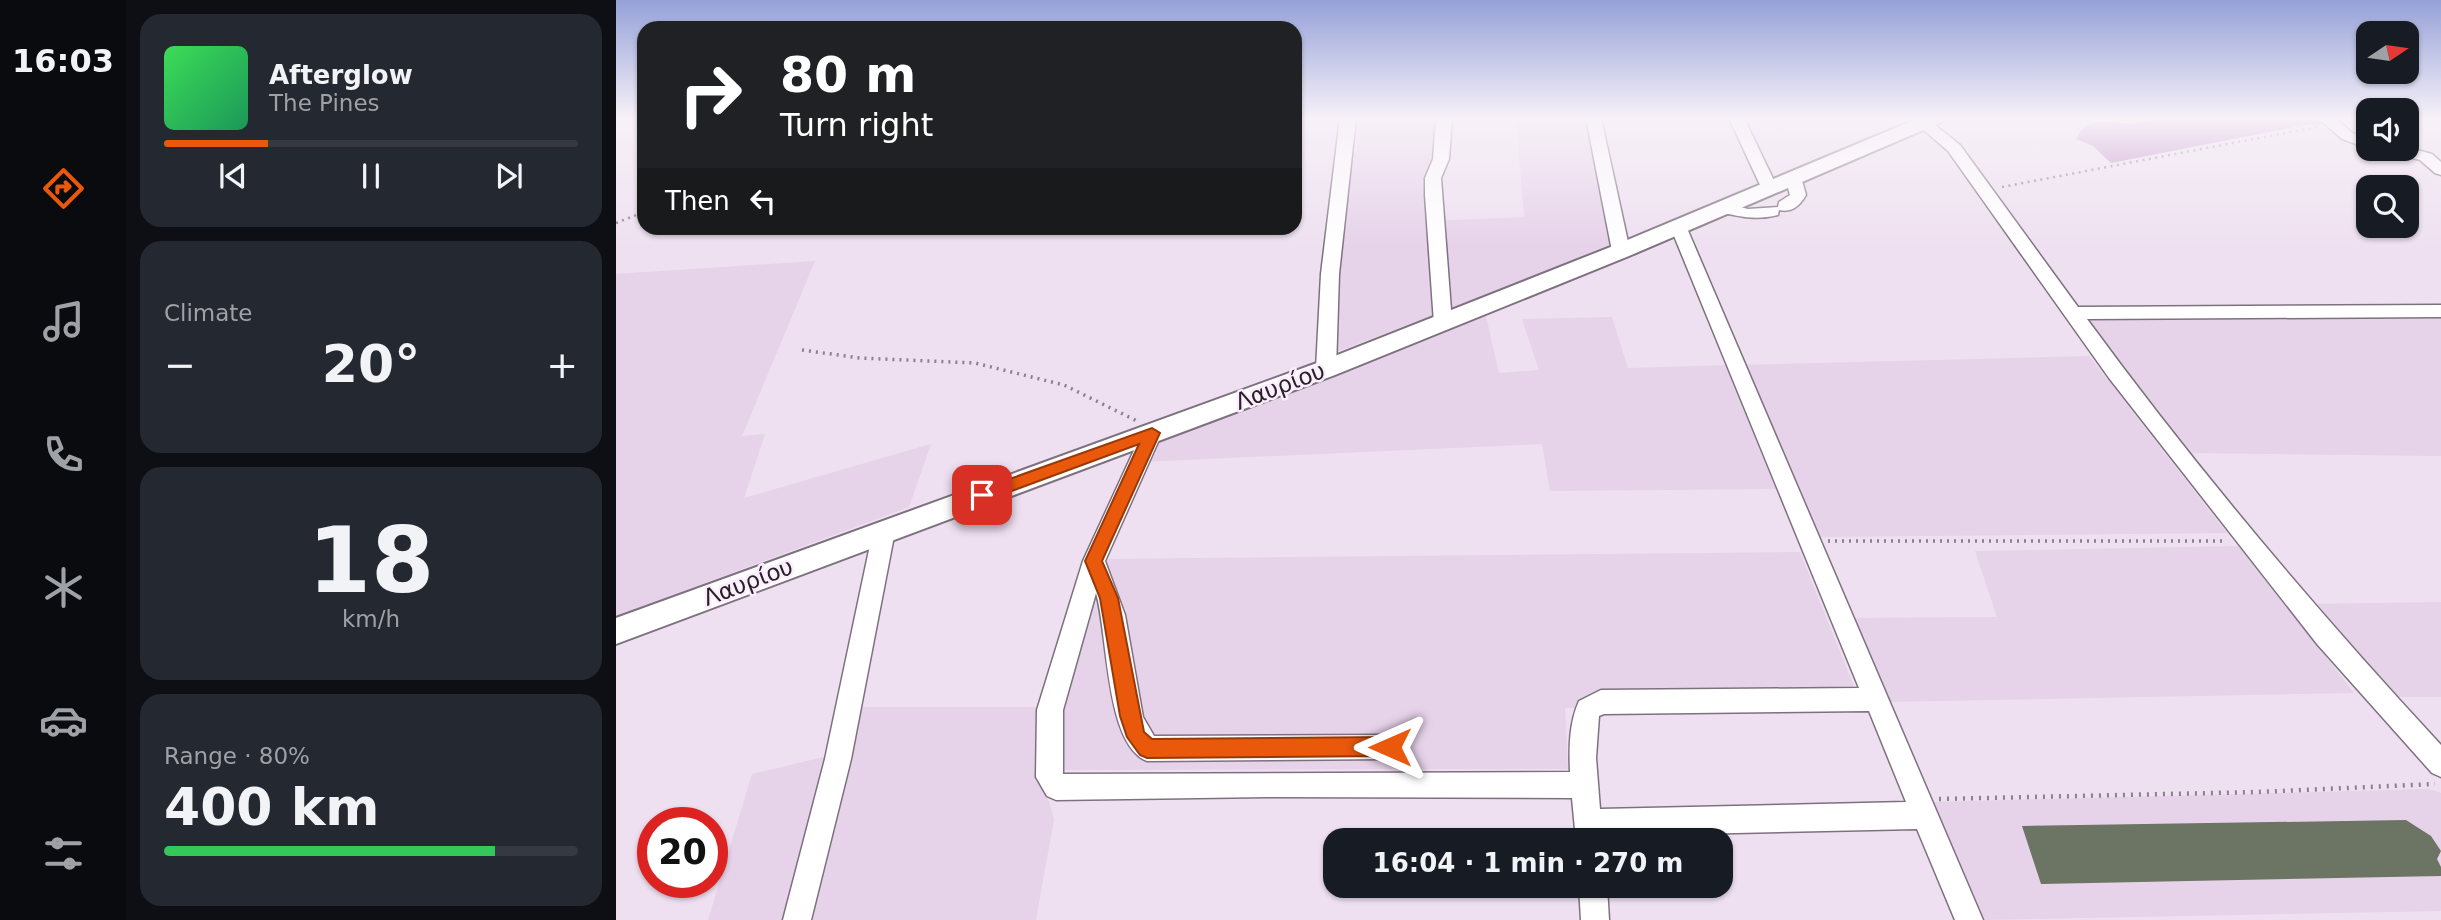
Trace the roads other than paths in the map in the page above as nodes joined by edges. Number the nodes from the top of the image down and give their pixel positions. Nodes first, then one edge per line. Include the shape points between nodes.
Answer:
1 (1343, 161) edge
2 (1440, 161) edge
3 (1602, 161) edge
4 (1757, 161) edge
5 (1830, 161) edge
6 (1964, 161) edge
7 (1793, 177) junction
8 (1769, 187) junction
9 (1721, 207) junction
10 (1678, 226) junction
11 (1621, 251) junction
12 (2441, 311) edge
13 (2073, 313) junction
14 (1443, 323) junction
15 (1325, 369) junction
16 (1152, 433) junction
17 (884, 531) junction
18 (1094, 561) junction
19 (616, 631) edge
20 (1876, 699) junction
21 (1390, 747) dead end
22 (2441, 764) edge
23 (1584, 785) junction
24 (1920, 807) junction
25 (1589, 828) edge
26 (1642, 828) edge
27 (1594, 898) edge
28 (797, 920) edge
29 (1595, 920) edge
30 (1969, 920) edge

1 - 15 street
2 - 14 street via 1433,178 1433,195
3 - 11 street
4 - 8 street
5 - 7 main road, Λαυρίου
6 - 13 street
7 - 8 main road, Λαυρίου
7 - 9 street via 1798,195 1793,203 1748,214
8 - 9 main road, Λαυρίου
9 - 10 main road, Λαυρίου
10 - 11 main road, Λαυρίου
10 - 20 street
11 - 14 main road, Λαυρίου
12 - 13 street
13 - 22 street via 2325,636
14 - 15 main road, Λαυρίου
15 - 16 main road, Λαυρίου
16 - 17 main road, Λαυρίου
16 - 18 street
17 - 19 main road, Λαυρίου
17 - 28 street via 838,759
18 - 21 street via 1109,598 1130,716 1136,737 1147,749
18 - 23 street via 1050,710 1049,777 1056,787
20 - 23 street via 1601,702 1588,709 1584,722
20 - 24 street
23 - 25 street
24 - 26 street
24 - 30 street
27 - 29 street

